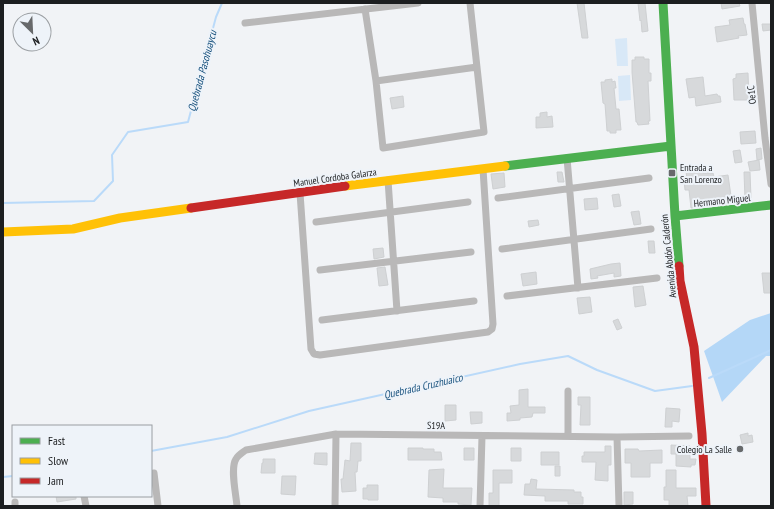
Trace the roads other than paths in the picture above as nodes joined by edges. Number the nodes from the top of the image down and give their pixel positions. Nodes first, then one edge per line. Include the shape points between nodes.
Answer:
1 (418, 3) edge
2 (470, 3) edge
3 (663, 3) edge
4 (752, 3) edge
5 (409, 4) edge
6 (366, 9) junction
7 (245, 23) dead end
8 (477, 67) junction
9 (376, 81) junction
10 (670, 146) junction
11 (567, 158) junction
12 (483, 169) junction
13 (649, 178) dead end
14 (388, 180) junction
15 (771, 184) edge
16 (570, 189) junction
17 (300, 193) junction
18 (498, 198) dead end
19 (468, 202) dead end
20 (771, 205) edge
21 (390, 212) junction
22 (675, 216) junction
23 (316, 222) dead end
24 (651, 229) dead end
25 (3, 232) edge
26 (574, 239) junction
27 (502, 249) dead end
28 (471, 252) dead end
29 (394, 261) junction
30 (320, 270) dead end
31 (657, 278) dead end
32 (578, 288) junction
33 (507, 296) dead end
34 (474, 301) dead end
35 (397, 311) junction
36 (322, 320) dead end
37 (568, 391) dead end
38 (336, 434) junction
39 (482, 436) junction
40 (568, 436) junction
41 (689, 436) dead end
42 (617, 437) junction
43 (154, 473) dead end
44 (158, 506) edge
45 (237, 506) edge
46 (335, 506) edge
47 (480, 506) edge
48 (618, 506) edge
49 (706, 506) edge

1 - 5 street
2 - 8 street
3 - 10 street, Avenida Abdón Calderón
4 - 15 street, Oe1C
5 - 6 street
6 - 7 street
6 - 9 street
8 - 9 street
8 - 9 street via 484,132 383,148
10 - 11 street, Manuel Cordoba Galarza
10 - 22 street, Avenida Abdón Calderón
11 - 12 street, Manuel Cordoba Galarza
11 - 16 street
12 - 14 street, Manuel Cordoba Galarza
12 - 17 street via 493,324 488,332 314,354 311,349
13 - 16 street
14 - 17 street, Manuel Cordoba Galarza
14 - 21 street
16 - 18 street
16 - 26 street
17 - 25 street, Manuel Cordoba Galarza via 120,218 73,229
19 - 21 street
20 - 22 street, Hermano Miguel
21 - 23 street
21 - 29 street
22 - 49 street, Avenida Abdón Calderón via 680,281 694,347
24 - 26 street
26 - 27 street
26 - 32 street
28 - 29 street
29 - 30 street
29 - 35 street
31 - 32 street
32 - 33 street
34 - 35 street
35 - 36 street
37 - 40 street
38 - 39 street, S19A
38 - 45 street, S19A via 246,450 240,454 233,466
38 - 46 street
39 - 40 street, S19A
39 - 47 street
40 - 42 street, S19A
41 - 42 street, S19A
42 - 48 street
43 - 44 street

